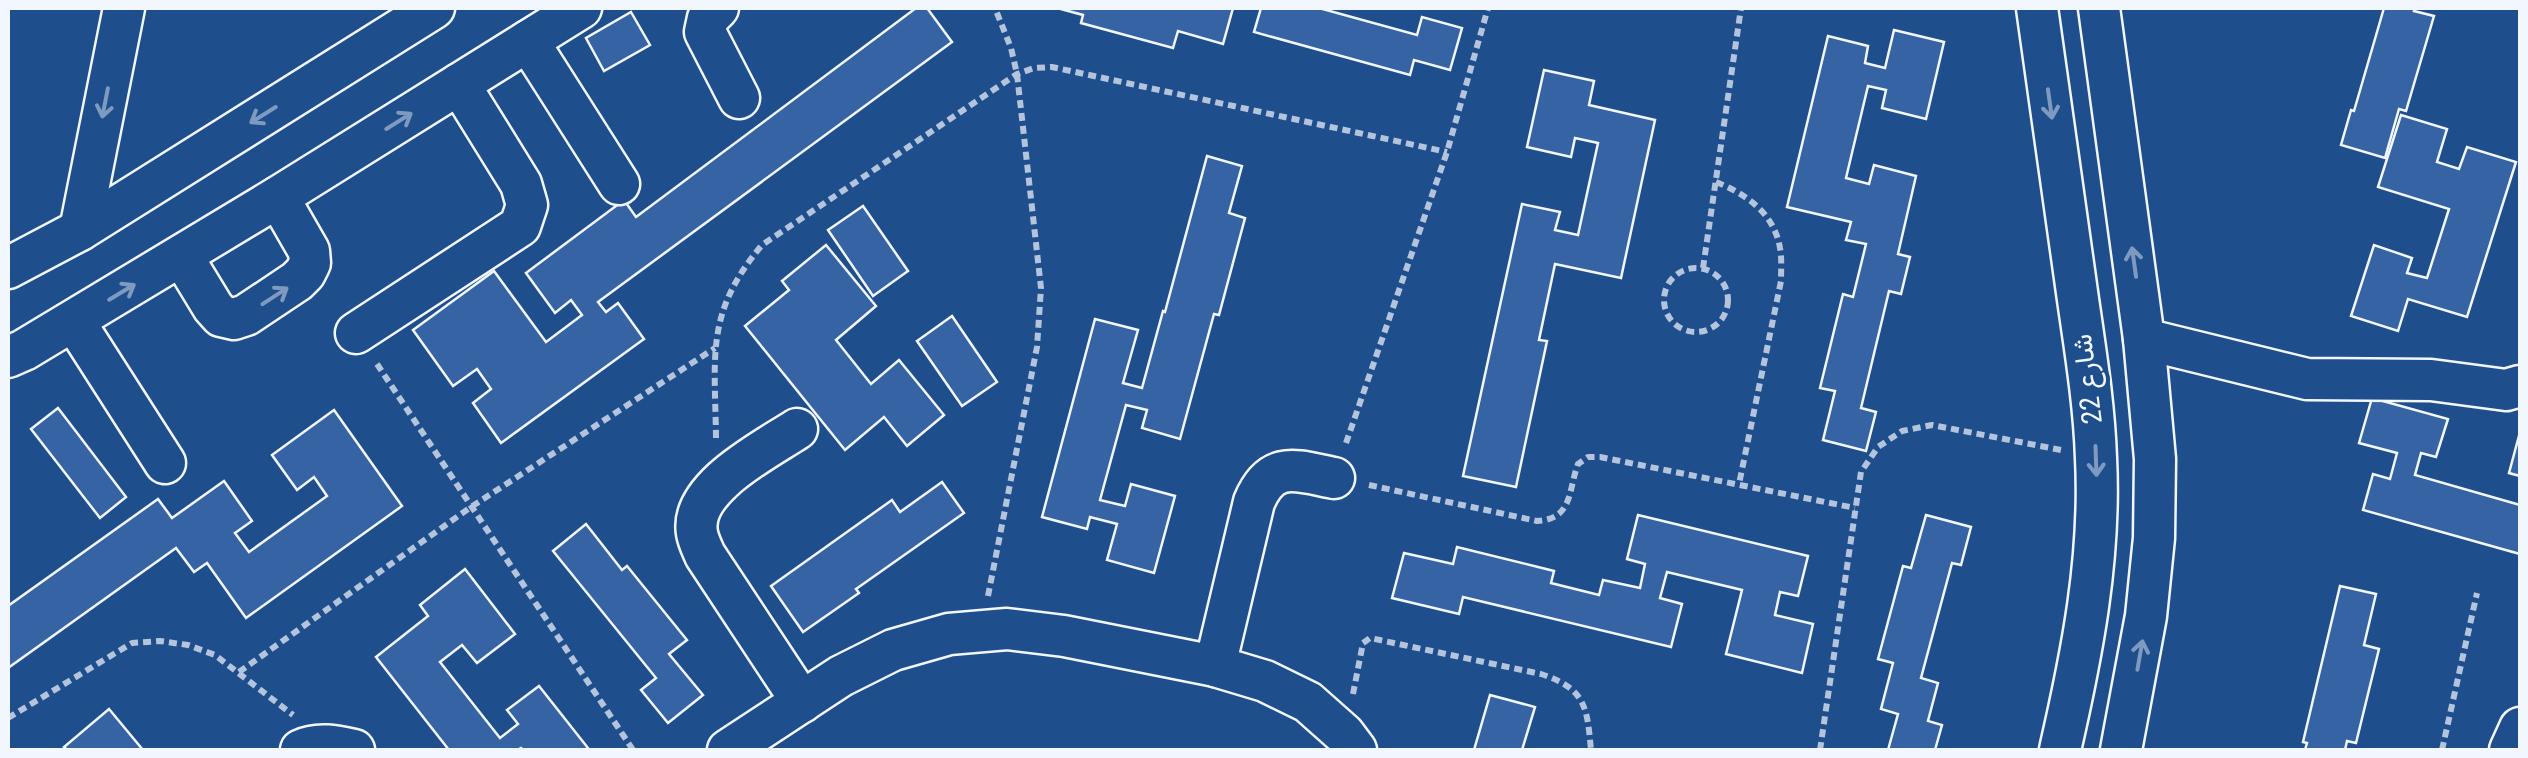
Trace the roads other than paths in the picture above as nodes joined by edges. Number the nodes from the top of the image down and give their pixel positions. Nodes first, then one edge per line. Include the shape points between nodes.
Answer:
1 (124, 8) edge
2 (434, 8) edge
3 (581, 8) edge
4 (718, 8) edge
5 (2036, 8) edge
6 (2099, 8) edge
7 (528, 41) junction
8 (458, 84) junction
9 (739, 98) dead end
10 (619, 184) dead end
11 (278, 197) junction
12 (80, 230) junction
13 (182, 256) junction
14 (8, 268) edge
15 (74, 320) junction
16 (356, 333) road end
17 (2144, 339) junction
18 (8, 358) edge
19 (2520, 386) edge
20 (797, 428) dead end
21 (165, 463) dead end
22 (1334, 478) road end
23 (1214, 666) junction
24 (802, 702) junction
25 (2520, 728) edge
26 (1350, 742) edge
27 (728, 750) edge
28 (2060, 750) edge
29 (2121, 750) edge
30 (2510, 750) edge

1 -> 12 street
2 -> 12 street
3 - 7 street
4 - 9 street via 705,32
5 -> 28 street, شارع 22 via 2096,457 2089,606
17 -> 6 street
7 - 8 street
7 - 10 street
11 -> 8 street
8 - 16 street via 522,184 520,226
11 - 13 street
13 -> 11 street via 222,316 246,315 298,281 310,263
12 - 14 street
15 -> 13 street
15 - 18 street
15 - 21 street
17 - 19 street via 2306,379
29 -> 17 street via 2154,538
20 - 24 street via 717,484 700,504 696,530 705,555
22 - 23 street via 1292,470 1261,485
23 - 24 street via 1007,629 949,634 893,650
23 - 26 street via 1308,702
24 - 27 street
25 - 30 street

